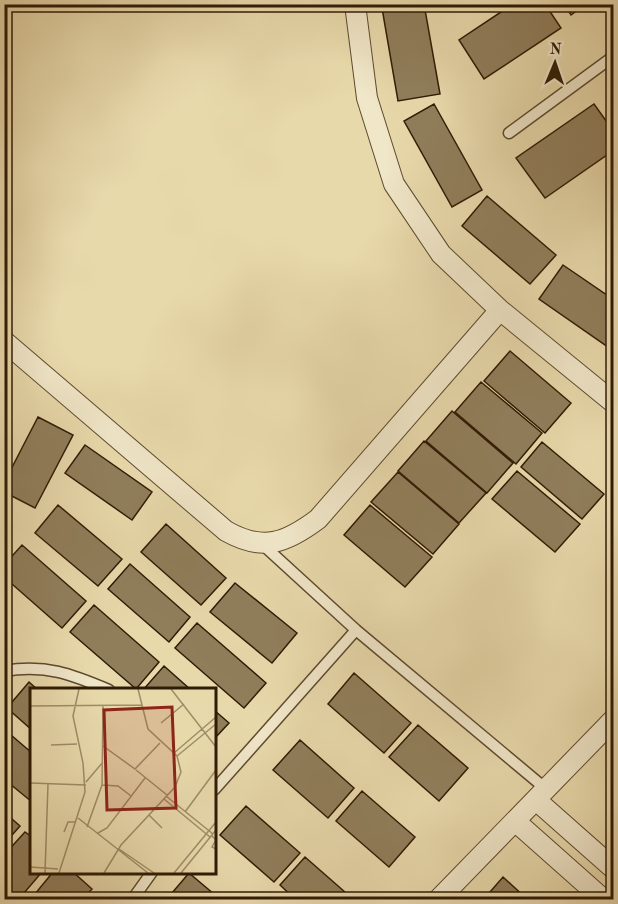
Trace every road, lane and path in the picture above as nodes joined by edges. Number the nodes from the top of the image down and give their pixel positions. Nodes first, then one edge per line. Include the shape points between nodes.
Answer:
1 (355, 4) edge
2 (614, 56) edge
3 (509, 133) dead end
4 (500, 310) junction
5 (4, 341) edge
6 (614, 403) edge
7 (262, 544) junction
8 (356, 630) junction
9 (4, 670) edge
10 (104, 688) edge
11 (614, 719) edge
12 (216, 785) edge
13 (541, 795) junction
14 (515, 821) junction
15 (614, 869) edge
16 (151, 874) edge
17 (132, 900) edge
18 (438, 900) edge
19 (604, 900) edge

1 - 4 street via 367,98 394,184 441,254
2 - 3 lane
4 - 6 street
4 - 7 street via 318,519 282,542
5 - 7 street via 226,531
7 - 8 lane
8 - 12 lane
8 - 13 lane
9 - 10 lane via 28,667 64,671
11 - 13 street
13 - 14 street
13 - 15 street
14 - 18 street
14 - 19 street
16 - 17 lane

